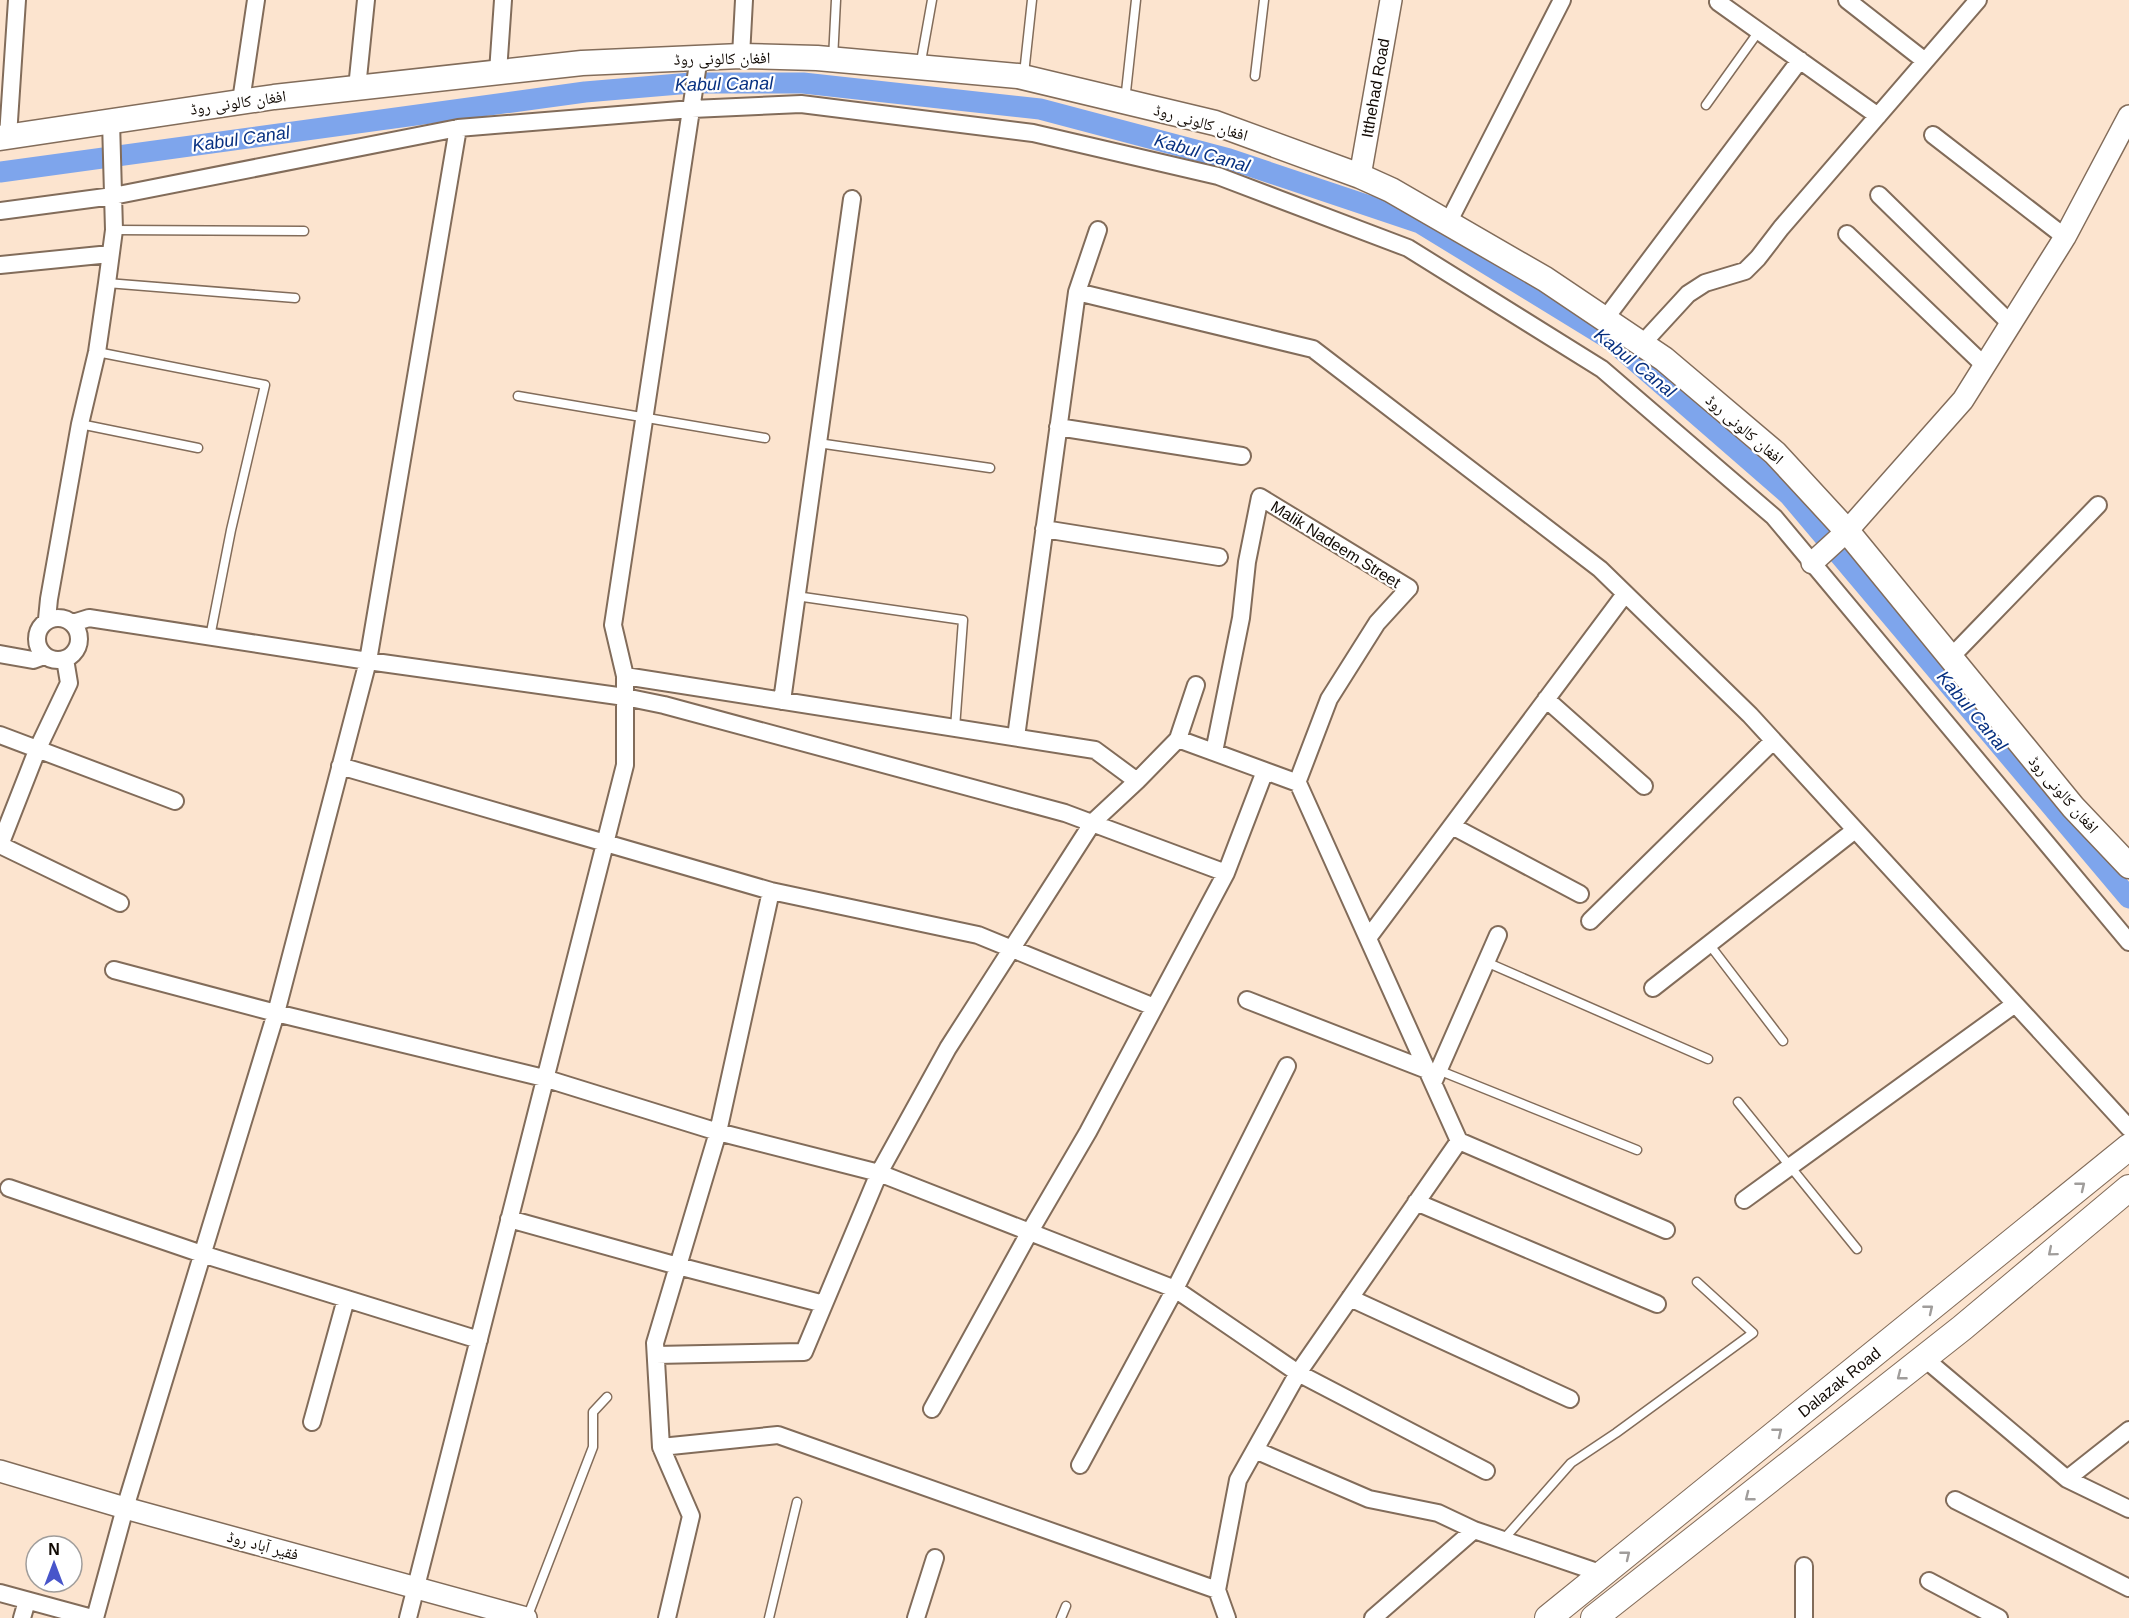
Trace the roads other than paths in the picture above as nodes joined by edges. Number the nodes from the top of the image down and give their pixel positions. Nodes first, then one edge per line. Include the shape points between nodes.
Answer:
1 (17, 0) edge
2 (256, 0) edge
3 (366, 0) edge
4 (503, 0) edge
5 (744, 0) edge
6 (836, 0) edge
7 (932, 0) edge
8 (1032, 0) edge
9 (1136, 0) edge
10 (1264, 0) edge
11 (1391, 0) edge
12 (1562, 0) edge
13 (1847, 0) edge
14 (1978, 0) edge
15 (1718, 2) edge
16 (1759, 31) junction
17 (741, 56) junction
18 (832, 59) junction
19 (1800, 60) junction
20 (698, 61) junction
21 (1925, 62) junction
22 (920, 67) junction
23 (498, 72) junction
24 (1254, 76) dead end
25 (1024, 77) junction
26 (357, 88) junction
27 (241, 101) junction
28 (1125, 102) junction
29 (1706, 105) dead end
30 (693, 106) junction
31 (1878, 116) junction
32 (2129, 116) edge
33 (112, 128) junction
34 (458, 128) junction
35 (1933, 135) dead end
36 (4, 137) edge
37 (1360, 176) junction
38 (113, 191) junction
39 (1879, 195) dead end
40 (852, 199) dead end
41 (0, 211) edge
42 (1448, 223) junction
43 (114, 230) junction
44 (1098, 230) dead end
45 (303, 231) dead end
46 (1846, 234) dead end
47 (2065, 237) junction
48 (110, 254) junction
49 (0, 264) edge
50 (107, 283) junction
51 (1077, 292) junction
52 (296, 298) dead end
53 (1605, 318) junction
54 (2012, 325) junction
55 (1642, 344) junction
56 (97, 352) junction
57 (1985, 366) junction
58 (518, 396) dead end
59 (645, 418) junction
60 (80, 424) junction
61 (1058, 427) junction
62 (765, 438) dead end
63 (818, 443) junction
64 (198, 448) dead end
65 (1242, 456) dead end
66 (990, 468) dead end
67 (2098, 505) dead end
68 (1044, 529) junction
69 (1847, 531) junction
70 (1219, 557) dead end
71 (1812, 563) junction
72 (1626, 594) junction
73 (796, 596) junction
74 (47, 619) junction
75 (73, 623) junction
76 (210, 636) junction
77 (0, 654) edge
78 (44, 656) junction
79 (1950, 658) junction
80 (65, 659) junction
81 (368, 661) junction
82 (625, 676) junction
83 (1196, 685) dead end
84 (625, 697) junction
85 (1546, 699) junction
86 (782, 701) junction
87 (955, 728) junction
88 (0, 735) edge
89 (1016, 737) junction
90 (1178, 739) junction
91 (1773, 741) junction
92 (38, 748) junction
93 (1214, 752) junction
94 (340, 766) junction
95 (1265, 771) junction
96 (1137, 782) junction
97 (1297, 783) junction
98 (1644, 786) dead end
99 (175, 801) dead end
100 (1093, 822) junction
101 (1452, 826) junction
102 (1855, 830) junction
103 (605, 842) junction
104 (2129, 866) edge
105 (1226, 873) junction
106 (771, 891) junction
107 (1580, 894) dead end
108 (120, 903) dead end
109 (1590, 921) dead end
110 (1498, 935) dead end
111 (1368, 938) junction
112 (2129, 942) edge
113 (1709, 944) junction
114 (1012, 949) junction
115 (1486, 962) junction
116 (114, 970) dead end
117 (1653, 988) dead end
118 (1247, 1000) dead end
119 (2015, 1004) junction
120 (1154, 1007) junction
121 (276, 1013) junction
122 (1783, 1041) dead end
123 (1708, 1059) dead end
124 (1287, 1066) dead end
125 (1433, 1074) junction
126 (544, 1078) junction
127 (1738, 1102) dead end
128 (2129, 1128) edge
129 (718, 1132) junction
130 (1459, 1141) junction
131 (2129, 1147) edge
132 (1637, 1150) dead end
133 (1791, 1166) junction
134 (879, 1173) junction
135 (9, 1188) dead end
136 (2129, 1188) edge
137 (1744, 1200) dead end
138 (1416, 1202) junction
139 (509, 1219) junction
140 (1666, 1230) dead end
141 (1029, 1233) junction
142 (1857, 1249) dead end
143 (202, 1254) junction
144 (678, 1266) junction
145 (1697, 1282) dead end
146 (1175, 1289) junction
147 (1350, 1298) junction
148 (346, 1299) junction
149 (824, 1304) junction
150 (1657, 1304) dead end
151 (478, 1340) junction
152 (656, 1355) junction
153 (1924, 1358) junction
154 (1298, 1373) junction
155 (607, 1397) dead end
156 (1570, 1399) dead end
157 (932, 1409) dead end
158 (312, 1422) dead end
159 (2129, 1430) edge
160 (661, 1447) junction
161 (1255, 1450) junction
162 (1080, 1465) dead end
163 (0, 1471) edge
164 (1486, 1471) dead end
165 (2067, 1479) junction
166 (1955, 1500) dead end
167 (797, 1502) dead end
168 (125, 1508) junction
169 (2129, 1509) edge
170 (1474, 1530) junction
171 (1503, 1540) junction
172 (935, 1558) dead end
173 (1804, 1566) dead end
174 (1599, 1577) junction
175 (1929, 1581) dead end
176 (417, 1587) junction
177 (2129, 1588) edge
178 (1217, 1590) junction
179 (0, 1593) edge
180 (27, 1600) junction
181 (1615, 1602) junction
182 (1066, 1606) dead end
183 (22, 1618) edge
184 (93, 1618) edge
185 (408, 1618) edge
186 (527, 1618) edge
187 (667, 1618) edge
188 (769, 1618) edge
189 (916, 1618) edge
190 (1061, 1618) edge
191 (1227, 1618) edge
192 (1373, 1618) edge
193 (1548, 1618) edge
194 (1594, 1618) edge
195 (1803, 1618) edge
196 (1999, 1618) edge

1 - 36 street
2 - 27 street
3 - 26 street
4 - 23 street
5 - 17 street
6 - 18 lane
7 - 22 lane
8 - 25 lane
9 - 28 lane
10 - 24 lane
11 - 37 street, Itthehad Road
12 - 42 street
13 - 21 street
14 - 21 street
15 - 16 street
16 - 19 street
16 - 29 lane
17 - 18 main road, افغان کالونی روڈ
17 - 20 main road, افغان کالونی روڈ
18 - 22 main road, افغان کالونی روڈ
19 - 31 street
19 - 53 street
20 - 23 main road, افغان کالونی روڈ via 582,63
20 - 30 street
21 - 31 street
22 - 25 main road, افغان کالونی روڈ
23 - 26 main road, افغان کالونی روڈ
25 - 28 main road, افغان کالونی روڈ
26 - 27 main road, افغان کالونی روڈ
27 - 33 main road, افغان کالونی روڈ
28 - 37 main road, افغان کالونی روڈ via 1215,123
30 - 34 street
30 - 59 street
30 - 71 street via 801,104 1033,133 1218,176 1408,248 1602,369 1774,517
31 - 55 street via 1745,271 1705,283 1688,294
32 - 47 street
33 - 36 main road, افغان کالونی روڈ
33 - 38 street
34 - 38 street
34 - 81 street
35 - 47 street
37 - 42 main road, افغان کالونی روڈ
38 - 41 street
38 - 43 street
39 - 54 street
40 - 63 street
42 - 53 main road, افغان کالونی روڈ
43 - 45 lane
43 - 48 street
44 - 51 street
46 - 57 street
47 - 54 street
48 - 49 street
48 - 50 street
50 - 52 lane
50 - 56 street
51 - 61 street
51 - 72 street via 1313,349 1600,569
53 - 55 main road, افغان کالونی روڈ
54 - 57 street
55 - 69 main road, افغان کالونی روڈ via 1775,453
56 - 60 street
56 - 76 lane via 265,385
57 - 69 street via 1963,400
58 - 59 lane
59 - 62 lane
59 - 82 street via 613,626
60 - 64 lane
60 - 74 street
61 - 65 street
61 - 68 street
63 - 66 lane
63 - 73 street
67 - 79 street
68 - 70 street
68 - 89 street
69 - 71 street
69 - 79 main road, افغان کالونی روڈ
71 - 112 street
72 - 85 street
72 - 91 street
73 - 86 street
73 - 87 lane via 963,620
74 - 75 street via 61,617
74 - 78 street via 38,630 36,644
75 - 76 street via 89,618
75 - 80 street via 79,636 76,650
76 - 81 street
77 - 78 street via 33,660
78 - 80 street
79 - 104 main road, افغان کالونی روڈ via 2073,807
80 - 92 street via 69,683
81 - 84 street
81 - 94 street
82 - 84 street
82 - 86 street
83 - 90 street
84 - 100 street
84 - 103 street via 625,765
85 - 98 street
85 - 101 street
86 - 87 street
87 - 89 street
88 - 92 street
89 - 96 street via 1095,750
90 - 93 street
90 - 96 street
91 - 102 street
91 - 109 street
92 - 99 street
92 - 108 street via 0,845
93 - 95 street
93 - 97 street, Malik Nadeem Street via 1260,497 1409,588 1377,623 1329,699
94 - 103 street
94 - 121 street
95 - 97 street
95 - 105 street
96 - 100 street
97 - 111 street
100 - 105 street
100 - 114 street
101 - 107 street
101 - 111 street
102 - 113 street
102 - 119 street
103 - 106 street
103 - 126 street
105 - 120 street
106 - 114 street via 978,935
106 - 129 street
110 - 115 street
111 - 125 street
113 - 117 street
113 - 122 lane
114 - 120 street
114 - 134 street via 948,1048
115 - 123 lane
115 - 125 street
116 - 121 street
118 - 125 street
119 - 128 street
119 - 133 street
120 - 141 street
121 - 126 street
121 - 143 street
124 - 146 street
125 - 130 street
125 - 132 lane
126 - 129 street
126 - 139 street
127 - 133 lane
129 - 134 street
129 - 144 street
130 - 138 street
130 - 140 street
174 -> 131 main road, Dalazak Road
133 - 137 street
133 - 142 lane
134 - 141 street
134 - 149 street
135 - 143 street
136 -> 153 main road, Dalazak Road
138 - 147 street
138 - 150 street
139 - 144 street
139 - 151 street
141 - 146 street
141 - 157 street
143 - 148 street
143 - 168 street
144 - 149 street
144 - 152 street via 655,1343
145 - 171 lane via 1753,1333 1571,1463
146 - 154 street
146 - 162 street
147 - 154 street
147 - 156 street
148 - 151 street
148 - 158 street
149 - 152 street via 804,1352
151 - 176 street
152 - 160 street
153 - 165 street
153 -> 181 main road, Dalazak Road
154 - 161 street
154 - 164 street
155 - 186 lane via 593,1412 593,1447
159 - 165 street
160 - 178 street via 778,1435
160 - 187 street via 691,1516
161 - 170 street via 1369,1499 1438,1513
161 - 178 street via 1238,1480
163 - 168 street, فقیر آباد روڈ
165 - 169 street
166 - 177 street
167 - 188 lane
168 - 176 street, فقیر آباد روڈ
168 - 184 street
170 - 171 street
170 - 192 street
171 - 174 street
172 - 189 street
173 - 195 street
174 - 181 main road
174 - 193 main road, Dalazak Road
175 - 196 street
176 - 185 street
176 - 186 street, فقیر آباد روڈ
178 - 191 street
179 - 180 street
180 - 183 street
180 - 184 street
181 - 194 main road, Dalazak Road
182 - 190 lane

